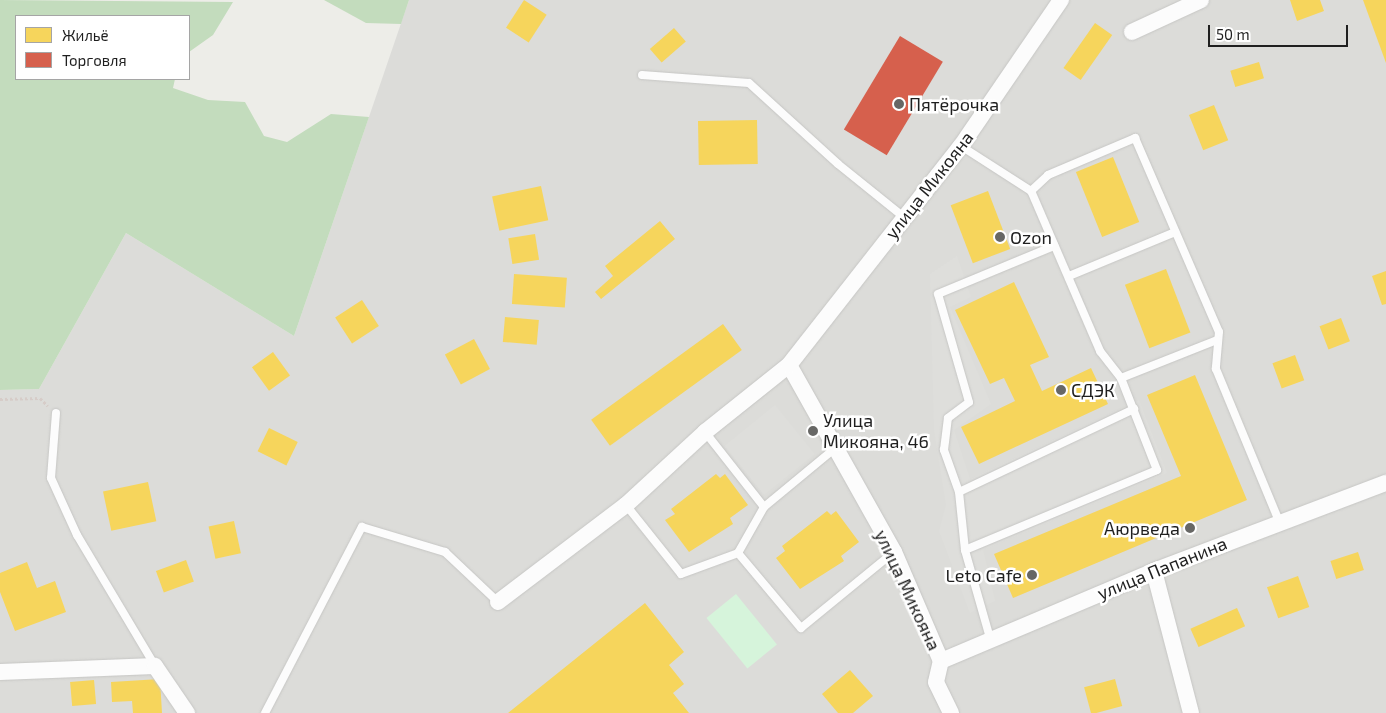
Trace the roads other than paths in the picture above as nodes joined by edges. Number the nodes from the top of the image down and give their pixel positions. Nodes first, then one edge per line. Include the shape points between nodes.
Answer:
1 (1061, 0) edge
2 (1201, 0) edge
3 (1132, 32) dead end
4 (642, 75) dead end
5 (961, 146) junction
6 (1030, 191) junction
7 (904, 216) junction
8 (1175, 232) junction
9 (1054, 246) junction
10 (1069, 276) junction
11 (1217, 340) junction
12 (789, 365) junction
13 (1121, 378) junction
14 (1134, 409) junction
15 (56, 413) road end
16 (705, 432) junction
17 (834, 449) junction
18 (1386, 483) edge
19 (960, 492) junction
20 (626, 505) junction
21 (764, 507) junction
22 (1279, 521) junction
23 (966, 550) junction
24 (894, 552) junction
25 (738, 553) junction
26 (1154, 571) junction
27 (498, 602) joint
28 (990, 638) junction
29 (941, 661) junction
30 (155, 666) junction
31 (0, 672) edge
32 (187, 713) edge
33 (265, 713) edge
34 (951, 713) edge
35 (1191, 713) edge

1 - 5 street, улица Микояна
2 - 3 street
4 - 7 lane via 749,83 838,164
5 - 6 lane
5 - 7 street, улица Микояна
6 - 8 lane via 1048,175 1135,138
6 - 9 lane
7 - 12 street, улица Микояна
8 - 10 lane
8 - 11 lane via 1218,332
9 - 10 lane
9 - 19 lane via 938,294 969,402 948,418 944,450
10 - 13 lane via 1100,351
11 - 13 lane
11 - 22 lane via 1216,369
12 - 16 street, улица Микояна
12 - 17 street, улица Микояна
13 - 14 lane
14 - 19 lane
14 - 23 lane via 1157,470
15 - 30 lane via 51,478 77,535
16 - 20 street, улица Микояна
16 - 21 lane
17 - 21 lane
17 - 24 street, улица Микояна
18 - 22 street, улица Папанина
19 - 23 lane
20 - 25 lane via 681,574
20 - 27 street, улица Микояна
21 - 25 lane
22 - 26 street, улица Папанина
23 - 28 lane
24 - 25 lane via 802,628
24 - 29 street, улица Микояна
26 - 28 street, улица Папанина
26 - 35 street
27 - 33 lane via 445,552 362,527
28 - 29 street, улица Папанина
29 - 34 street, улица Микояна via 936,682
30 - 31 street
30 - 32 street

